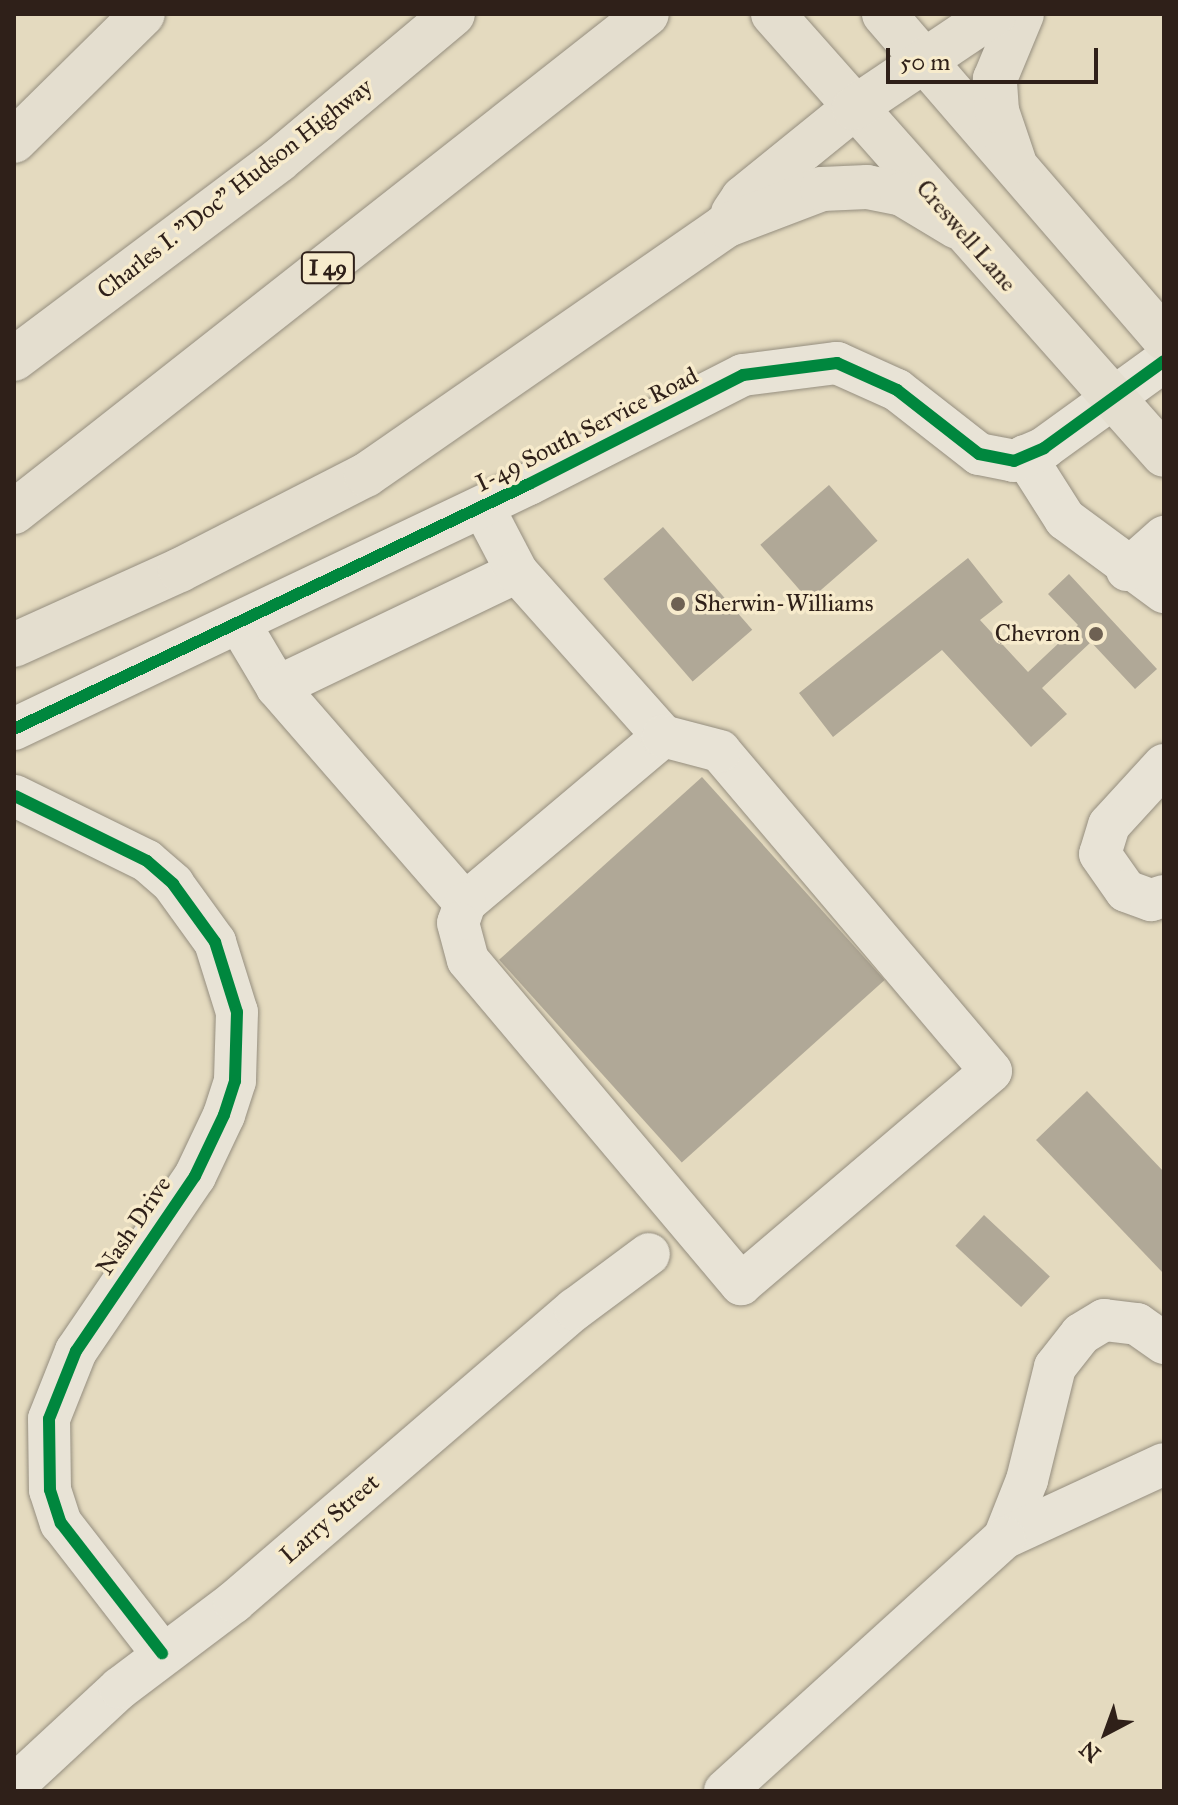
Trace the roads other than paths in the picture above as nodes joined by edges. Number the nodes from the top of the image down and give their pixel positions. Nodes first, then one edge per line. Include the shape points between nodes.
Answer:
1 (143, 14) edge
2 (453, 14) edge
3 (773, 14) edge
4 (884, 14) edge
5 (994, 14) edge
6 (1022, 14) edge
7 (643, 17) edge
8 (925, 60) junction
9 (854, 108) junction
10 (14, 141) edge
11 (1014, 161) junction
12 (725, 226) junction
13 (957, 227) junction
14 (1164, 338) edge
15 (14, 359) edge
16 (1164, 361) edge
17 (1113, 398) junction
18 (1164, 455) edge
19 (1025, 456) junction
20 (483, 507) junction
21 (14, 512) edge
22 (1164, 537) edge
23 (1127, 570) junction
24 (517, 572) junction
25 (1164, 592) edge
26 (239, 623) junction
27 (14, 645) edge
28 (277, 687) junction
29 (14, 729) edge
30 (663, 736) junction
31 (1164, 765) edge
32 (14, 793) edge
33 (1164, 896) edge
34 (465, 903) junction
35 (649, 1254) dead end
36 (1164, 1343) edge
37 (1164, 1464) edge
38 (1004, 1538) junction
39 (162, 1653) junction
40 (14, 1786) edge
41 (725, 1791) edge

1 - 10 main road
2 - 15 main road, Charles I. "Doc" Hudson Highway via 279,160
3 - 9 main road, Creswell Lane
4 - 8 main road
5 - 8 main road
6 - 11 main road via 995,79 997,111
7 - 21 main road, I 49 via 482,149
8 - 9 main road
8 - 11 main road
9 - 12 main road via 743,198
9 - 13 main road, Creswell Lane
11 - 14 main road
12 - 13 main road via 822,189 867,187 902,194
12 - 27 main road via 366,475 180,570
13 - 17 main road, Creswell Lane
16 - 17 street
17 - 18 main road, Creswell Lane
17 - 19 street
19 - 20 street, I-49 South Service Road via 1014,461 979,454 897,390 837,363 782,366 743,375
19 - 23 street via 1065,519
20 - 24 street
20 - 26 street, I-49 South Service Road
22 - 23 street
23 - 25 street
24 - 28 street
24 - 30 street
26 - 28 street
26 - 29 street, I-49 South Service Road
28 - 34 street
30 - 34 street
30 - 34 street via 720,751 991,1071 741,1284 468,960 458,923
31 - 33 street via 1109,825 1100,854 1126,891 1151,900
32 - 39 street, Nash Drive via 147,861 196,911 230,976 237,1012 235,1081 224,1115 195,1176 76,1351 49,1419 50,1490 61,1523
35 - 39 street, Larry Street via 575,1309 234,1602
36 - 38 street via 1137,1324 1104,1320 1081,1334 1055,1367 1027,1480
37 - 38 street
38 - 41 street
39 - 40 street, Larry Street

